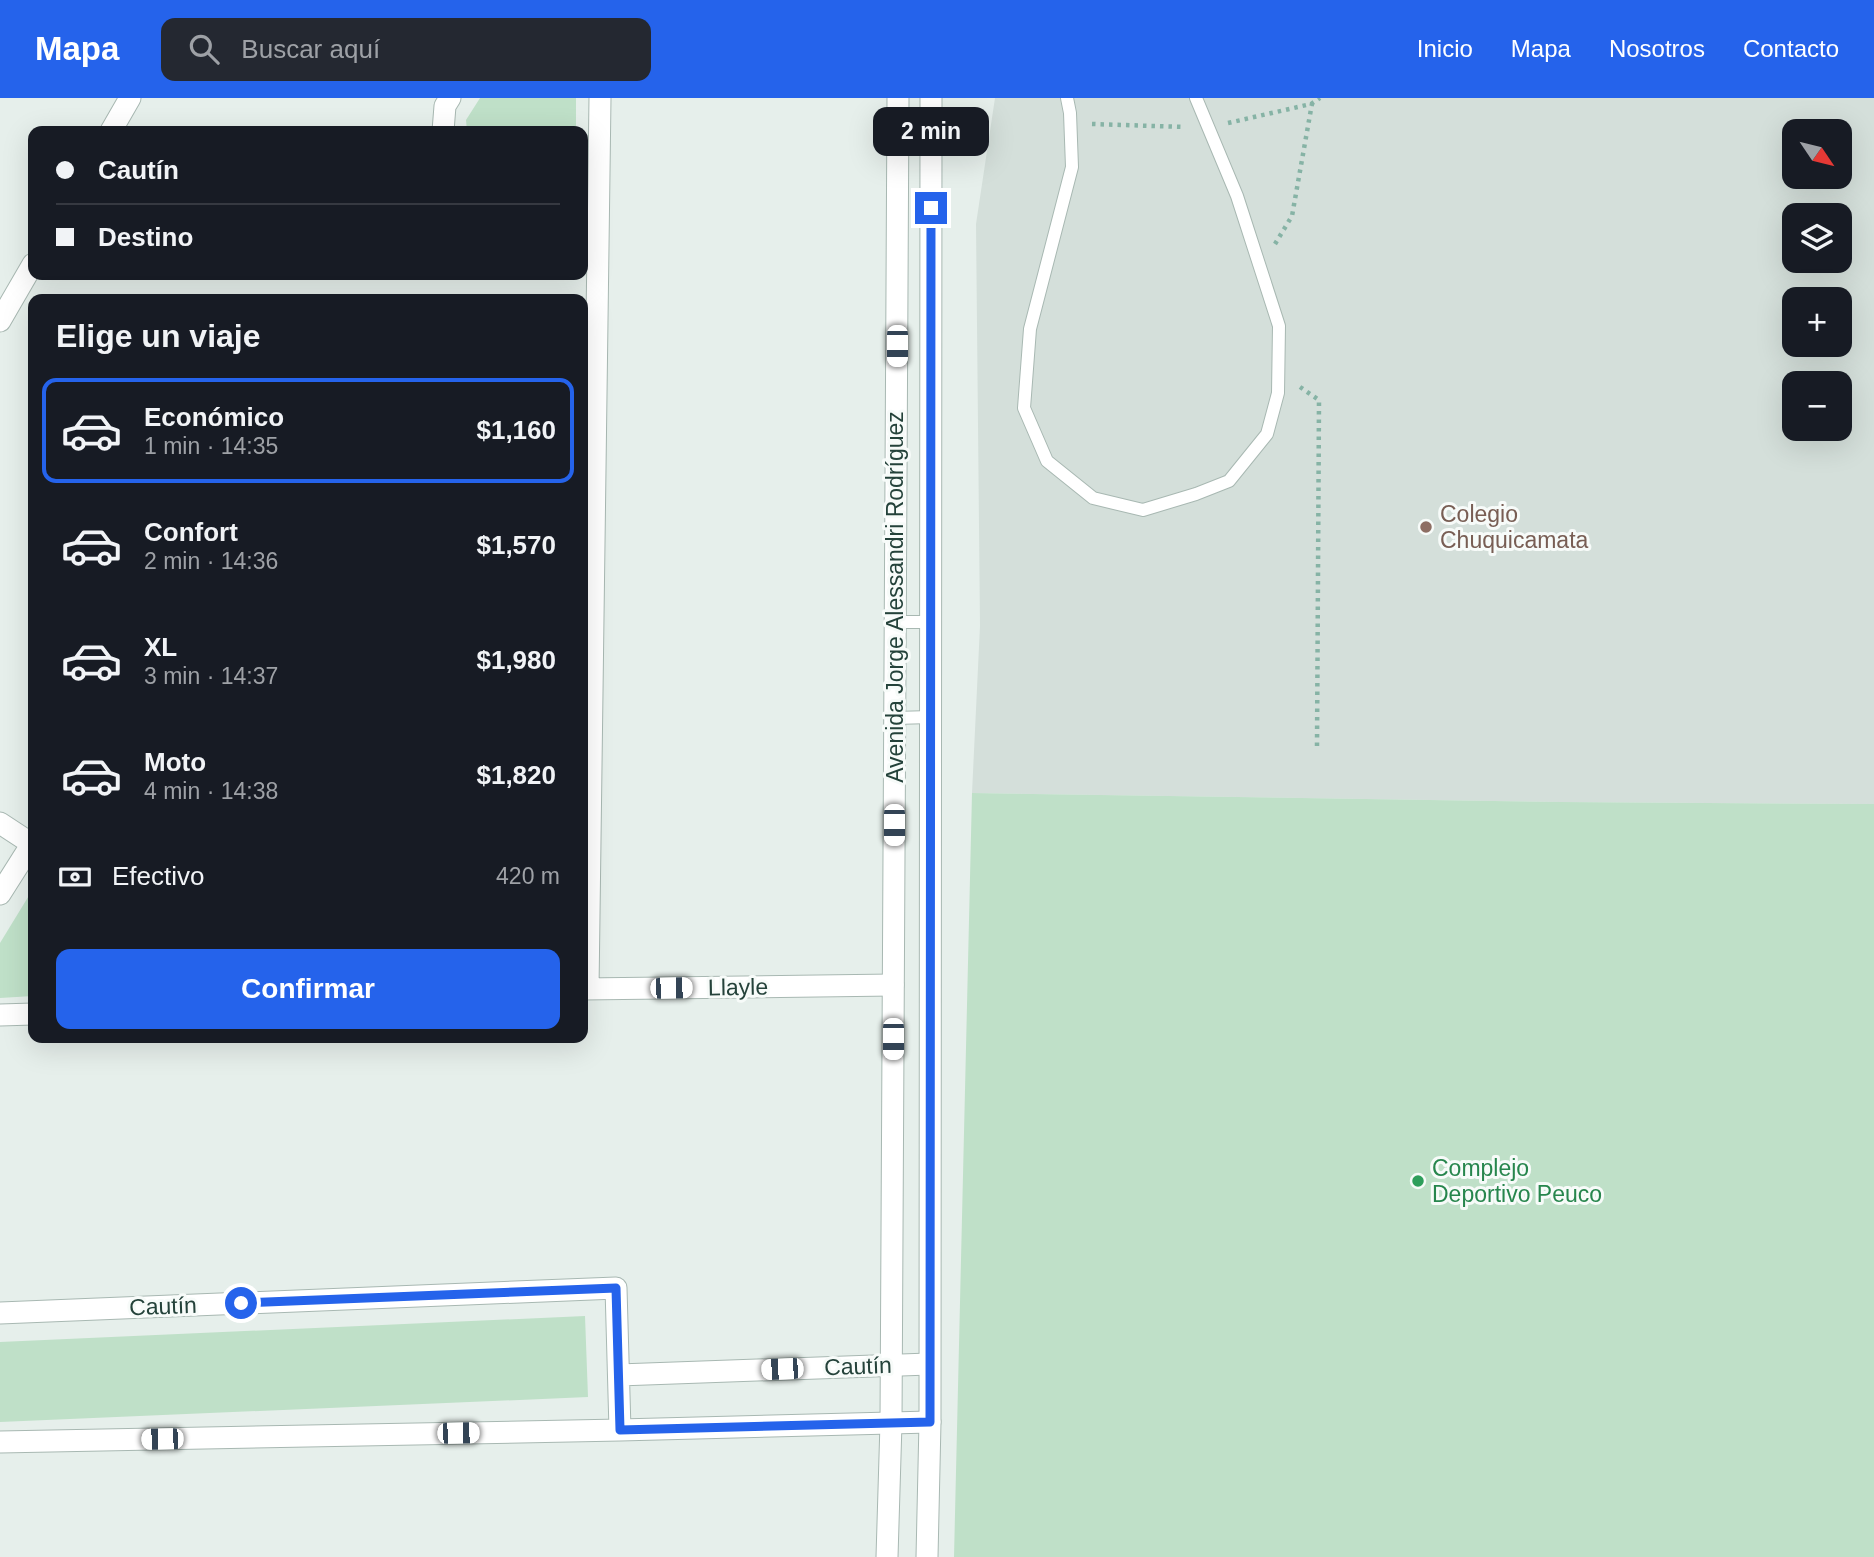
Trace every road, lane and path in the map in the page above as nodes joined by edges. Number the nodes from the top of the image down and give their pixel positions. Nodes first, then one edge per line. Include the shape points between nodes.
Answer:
1 (130, 98) edge
2 (450, 98) edge
3 (600, 98) edge
4 (898, 98) edge
5 (931, 98) edge
6 (1066, 98) edge
7 (1196, 98) edge
8 (1312, 98) edge
9 (114, 126) edge
10 (443, 126) edge
11 (591, 212) edge
12 (1261, 269) junction
13 (28, 273) edge
14 (0, 321) edge
15 (1278, 372) junction
16 (589, 478) edge
17 (895, 622) junction
18 (931, 622) junction
19 (588, 634) edge
20 (931, 717) junction
21 (895, 718) junction
22 (1317, 747) dead end
23 (0, 823) edge
24 (28, 840) edge
25 (28, 851) edge
26 (0, 894) edge
27 (893, 985) junction
28 (588, 989) edge
29 (28, 1014) edge
30 (0, 1016) edge
31 (0, 1313) edge
32 (929, 1364) junction
33 (890, 1365) junction
34 (619, 1375) junction
35 (930, 1422) junction
36 (891, 1423) junction
37 (620, 1430) junction
38 (0, 1442) edge
39 (887, 1557) edge
40 (927, 1557) edge

1 - 9 street
2 - 10 street
3 - 11 street
4 - 17 street, Avenida Jorge Alessandri Rodríguez
5 - 18 street, Avenida Jorge Alessandri Rodríguez
6 - 15 lane via 1072,167 1030,329 1024,408 1047,461 1093,498 1143,510 1196,494 1229,481 1267,434 1278,393
7 - 12 lane via 1237,196
8 - 12 path via 1292,216
11 - 16 street
12 - 15 lane via 1279,326
13 - 14 street
15 - 22 path via 1318,400
16 - 19 street
17 - 18 lane
17 - 21 street, Avenida Jorge Alessandri Rodríguez
18 - 20 street, Avenida Jorge Alessandri Rodríguez
20 - 21 lane
20 - 32 street, Avenida Jorge Alessandri Rodríguez
21 - 27 street, Avenida Jorge Alessandri Rodríguez
23 - 24 street
25 - 26 street
27 - 28 street, Llayle
27 - 33 street, Avenida Jorge Alessandri Rodríguez
29 - 30 street
31 - 34 street, Cautín via 616,1288
32 - 33 street, Cautín
32 - 35 street, Avenida Jorge Alessandri Rodríguez
33 - 34 street, Cautín
33 - 36 street, Avenida Jorge Alessandri Rodríguez
34 - 37 street, Cautín
35 - 36 street
35 - 40 street, Avenida Jorge Alessandri Rodríguez
36 - 37 street
36 - 39 street, Avenida Jorge Alessandri Rodríguez
37 - 38 street

